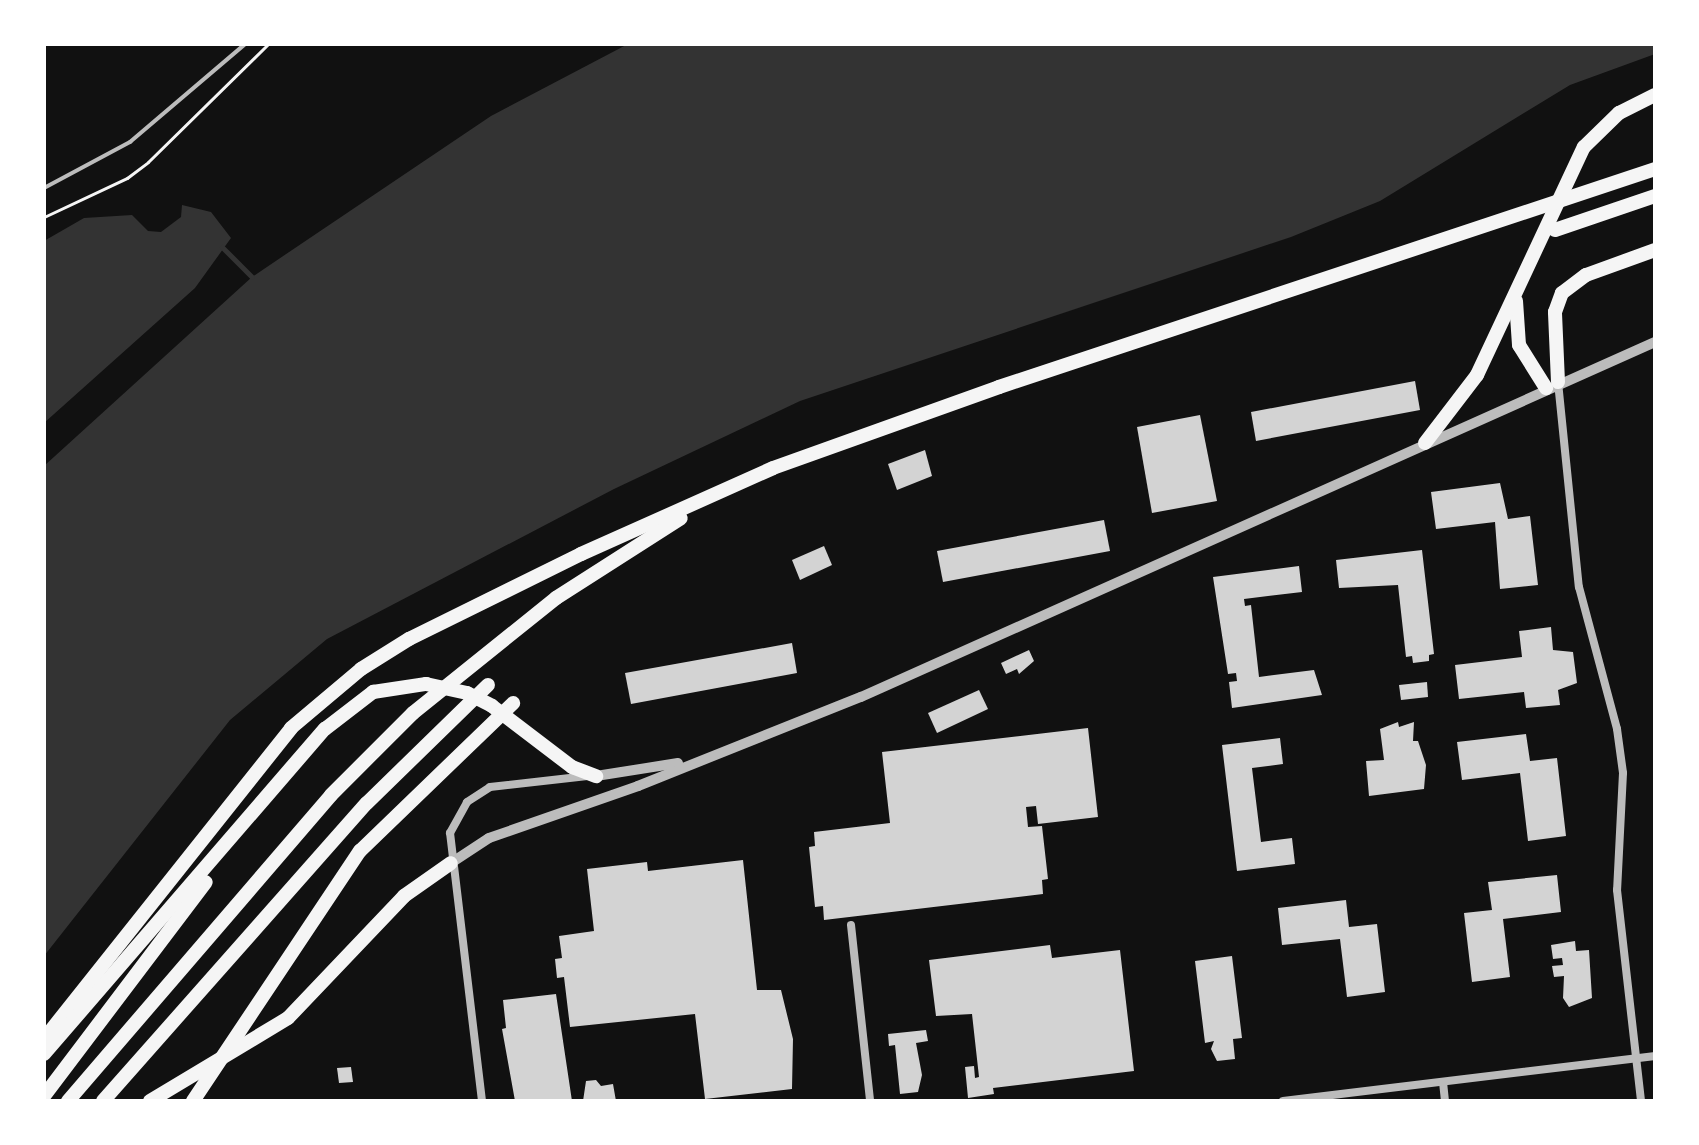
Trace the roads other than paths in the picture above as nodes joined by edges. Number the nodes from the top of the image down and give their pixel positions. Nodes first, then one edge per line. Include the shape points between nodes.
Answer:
1 (245, 44) edge
2 (1655, 95) edge
3 (1655, 169) edge
4 (44, 188) edge
5 (1655, 196) edge
6 (1555, 230) dead end
7 (1655, 250) edge
8 (1517, 289) junction
9 (1655, 342) edge
10 (1552, 385) junction
11 (1425, 443) junction
12 (773, 468) junction
13 (488, 685) dead end
14 (513, 703) dead end
15 (696, 759) junction
16 (596, 776) junction
17 (261, 808) junction
18 (451, 863) junction
19 (851, 925) dead end
20 (44, 1039) edge
21 (44, 1054) edge
22 (1655, 1056) edge
23 (1635, 1058) junction
24 (1443, 1082) junction
25 (44, 1096) edge
26 (194, 1099) edge
27 (68, 1101) edge
28 (103, 1101) edge
29 (150, 1101) edge
30 (482, 1101) edge
31 (870, 1101) edge
32 (1283, 1101) edge
33 (1445, 1101) edge
34 (1641, 1101) edge

1 - 4 lane via 130,142 92,167
2 - 8 highway via 1600,129 1570,169
3 - 12 highway via 986,391
5 - 6 highway
7 - 10 highway via 1586,275 1558,299
8 - 10 highway via 1516,336
8 - 11 highway via 1465,394
9 - 10 street
10 - 11 street
10 - 23 street via 1579,587 1617,729 1623,773 1617,890
11 - 15 street via 861,697
12 - 20 highway via 409,639 332,691 265,758
12 - 27 highway via 675,521 556,598 413,713 331,795
13 - 28 highway via 367,803
14 - 26 highway via 360,851
15 - 16 street
15 - 18 street via 638,786 489,838
16 - 17 highway via 560,759 492,706 446,687 396,685 349,707
16 - 18 street via 506,784 477,794 450,833
17 - 21 highway
17 - 25 highway
18 - 29 highway via 404,896 288,1018
18 - 30 street
19 - 31 street
22 - 23 street
23 - 24 street
23 - 34 street
24 - 32 street
24 - 33 street

